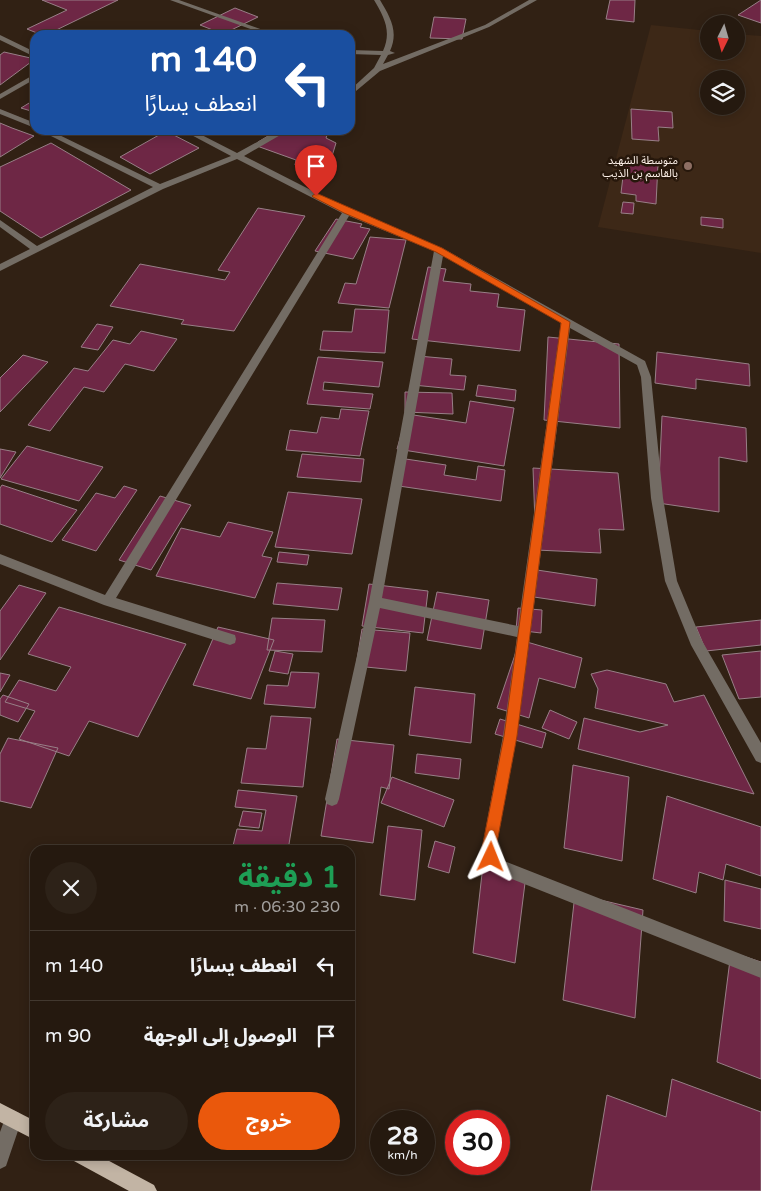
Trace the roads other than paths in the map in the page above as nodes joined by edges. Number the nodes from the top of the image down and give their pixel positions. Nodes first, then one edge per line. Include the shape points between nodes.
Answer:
1 (173, 0) edge
2 (377, 0) edge
3 (534, 0) edge
4 (260, 30) edge
5 (0, 37) edge
6 (30, 52) edge
7 (355, 52) edge
8 (419, 52) junction
9 (386, 54) junction
10 (377, 69) junction
11 (30, 79) edge
12 (355, 89) edge
13 (0, 98) edge
14 (0, 111) edge
15 (30, 124) edge
16 (53, 135) edge
17 (196, 135) edge
18 (276, 135) edge
19 (238, 156) junction
20 (160, 187) junction
21 (347, 212) junction
22 (0, 223) edge
23 (36, 249) junction
24 (439, 250) junction
25 (0, 268) edge
26 (566, 322) junction
27 (0, 559) edge
28 (108, 601) junction
29 (375, 602) junction
30 (524, 633) junction
31 (230, 640) dead end
32 (761, 756) edge
33 (332, 799) dead end
34 (761, 970) edge
35 (6, 1116) edge
36 (30, 1128) edge
37 (0, 1160) edge
38 (89, 1160) edge
39 (148, 1191) edge

1 - 4 street
2 - 9 street via 392,25
3 - 8 street via 486,26
5 - 6 street
7 - 9 street
8 - 9 street
8 - 10 street
9 - 10 street
10 - 12 street
11 - 13 street
14 - 15 street
16 - 20 street
17 - 19 street
18 - 19 street
19 - 20 street
19 - 21 street
20 - 23 street
21 - 24 street
21 - 28 street
22 - 23 street
23 - 25 street
24 - 26 street
24 - 29 street
26 - 30 street
26 - 32 street via 630,355 644,368 657,498 671,581 696,641
27 - 28 street
28 - 31 street
29 - 30 street
29 - 33 street
30 - 34 street via 510,736 489,848 491,857 499,867
35 - 36 main road
35 - 37 street
38 - 39 main road

